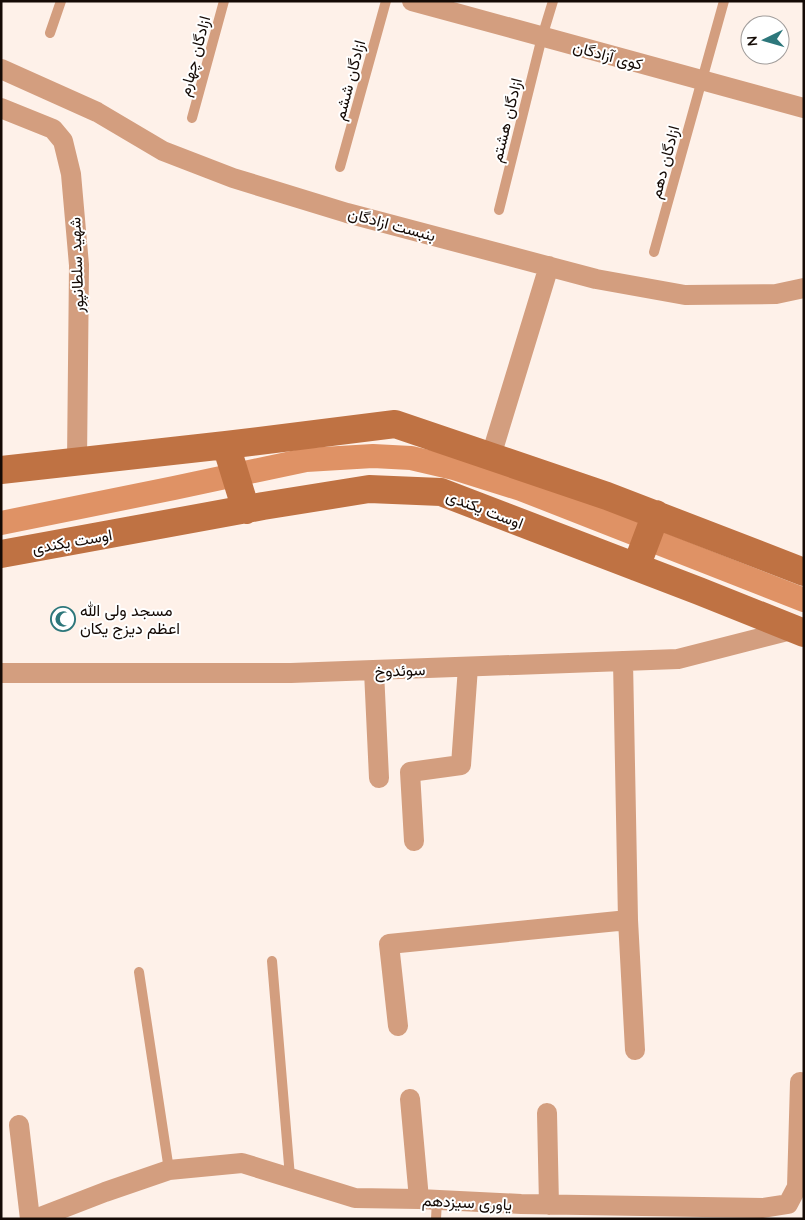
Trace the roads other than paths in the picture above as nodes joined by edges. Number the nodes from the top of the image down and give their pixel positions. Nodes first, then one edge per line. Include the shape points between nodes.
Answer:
1 (61, 1) edge
2 (224, 1) edge
3 (386, 1) edge
4 (412, 1) edge
5 (553, 1) edge
6 (724, 1) edge
7 (50, 33) dead end
8 (542, 37) junction
9 (1, 69) edge
10 (702, 80) junction
11 (1, 108) edge
12 (804, 108) edge
13 (192, 118) dead end
14 (340, 167) dead end
15 (499, 210) dead end
16 (654, 252) dead end
17 (549, 266) junction
18 (804, 288) edge
19 (226, 446) junction
20 (491, 456) junction
21 (78, 461) junction
22 (1, 470) edge
23 (246, 509) junction
24 (656, 514) junction
25 (1, 554) edge
26 (636, 566) junction
27 (804, 572) edge
28 (799, 631) edge
29 (623, 661) junction
30 (468, 667) junction
31 (374, 671) junction
32 (1, 673) edge
33 (379, 778) dead end
34 (414, 841) dead end
35 (628, 920) junction
36 (272, 961) dead end
37 (139, 972) dead end
38 (398, 1026) dead end
39 (635, 1050) dead end
40 (800, 1082) dead end
41 (410, 1099) dead end
42 (547, 1113) dead end
43 (19, 1125) dead end
44 (169, 1170) junction
45 (290, 1177) junction
46 (550, 1205) junction
47 (431, 1206) edge
48 (73, 1212) edge
49 (522, 1212) edge
50 (30, 1219) edge
51 (35, 1219) edge

1 - 7 lane
2 - 13 lane, ازادگان چهارم
3 - 14 lane, ازادگان ششم
4 - 8 street, کوی آزادگان
5 - 8 lane, ازادگان هشتم
6 - 10 lane, ازادگان دهم
8 - 10 street, کوی آزادگان
8 - 15 lane, ازادگان هشتم
9 - 17 street, بنبست ازادگان via 97,112 163,151 233,178 348,213
10 - 12 street, کوی آزادگان
10 - 16 lane, ازادگان دهم
11 - 21 street, شهید سلطانپور via 53,129 63,141 71,174 79,266
17 - 18 street, بنبست ازادگان via 596,279 685,294 776,294
17 - 20 street
19 - 20 street via 395,424
19 - 21 street
19 - 23 street
20 - 24 street
21 - 22 street
23 - 25 street, اوست یکندی
23 - 26 street, اوست یکندی via 369,489 441,492
24 - 26 street
24 - 27 street
26 - 28 street, اوست یکندی
28 - 29 street, سوئدوخ via 678,659
29 - 30 street, سوئدوخ
29 - 35 street
30 - 31 street, سوئدوخ
30 - 34 street via 461,765 410,772
31 - 32 street, سوئدوخ
31 - 33 street
35 - 38 street via 389,944
35 - 39 street
36 - 45 lane
37 - 44 lane
40 - 46 street, یاوری سیزدهم via 797,1187 788,1204 763,1208
41 - 47 street
42 - 46 street
43 - 50 street
44 - 45 street, یاوری سیزدهم via 242,1163
44 - 48 street, یاوری سیزدهم
45 - 47 street, یاوری سیزدهم via 355,1198
46 - 49 street, یاوری سیزدهم
47 - 49 street, یاوری سیزدهم
48 - 51 street, یاوری سیزدهم

